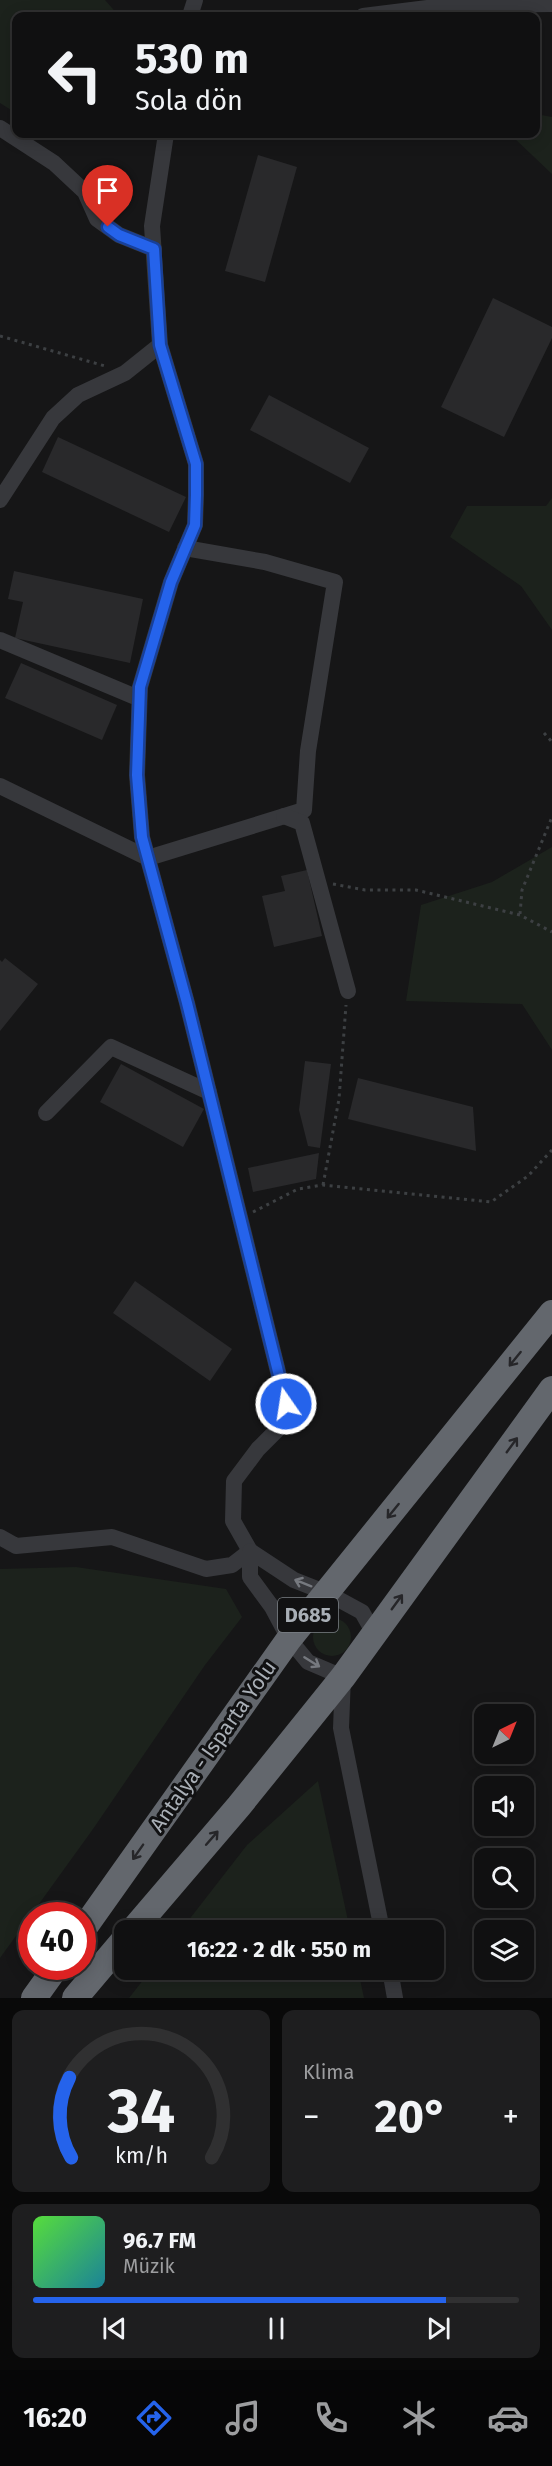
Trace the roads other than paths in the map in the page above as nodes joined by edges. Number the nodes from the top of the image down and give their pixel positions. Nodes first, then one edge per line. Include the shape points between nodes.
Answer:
1 (552, 4) edge
2 (395, 12) edge
3 (15, 138) edge
4 (164, 138) edge
5 (154, 249) junction
6 (160, 345) junction
7 (0, 500) edge
8 (186, 548) junction
9 (0, 640) edge
10 (138, 698) junction
11 (0, 786) edge
12 (284, 816) junction
13 (148, 858) junction
14 (348, 991) road end
15 (209, 1092) junction
16 (46, 1113) dead end
17 (552, 1314) edge
18 (552, 1389) edge
19 (0, 1537) edge
20 (250, 1551) junction
21 (327, 1593) junction
22 (289, 1639) junction
23 (367, 1644) junction
24 (343, 1677) junction
25 (96, 1911) edge
26 (142, 1920) edge
27 (380, 1920) edge
28 (114, 1952) edge
29 (47, 1980) edge
30 (392, 1980) edge
31 (34, 1998) edge
32 (75, 1998) edge
33 (395, 1998) edge

1 - 2 street via 451,5
3 - 5 street via 54,163 85,192 97,219 119,235
4 - 5 street via 152,226
5 - 6 street
6 - 7 street via 125,373 78,395 53,418
6 - 8 street via 196,464 195,525
8 - 10 street via 171,582
8 - 12 street via 265,562 335,582 308,751 304,810
9 - 10 street
10 - 13 street via 137,775 142,837
11 - 13 street
12 - 13 street
12 - 14 street via 302,823
13 - 15 street
15 - 16 street via 111,1047
15 - 20 street via 286,1404 283,1424 234,1481 233,1521
17 -> 21 highway, Antalya - Isparta Yolu / D685
23 -> 18 highway, D685
19 - 20 street via 16,1546 112,1537 206,1569 232,1565
21 -> 20 street via 294,1580
20 - 22 street via 250,1577
21 - 22 highway, Antalya - Isparta Yolu / D685
21 - 23 street via 362,1612 371,1628
22 -> 24 street via 309,1662
22 -> 25 highway, Antalya - Isparta Yolu / D685
23 - 24 highway, D685
26 -> 24 highway, D685
24 - 27 street via 341,1728
28 - 32 highway
29 - 31 highway
30 - 33 street

